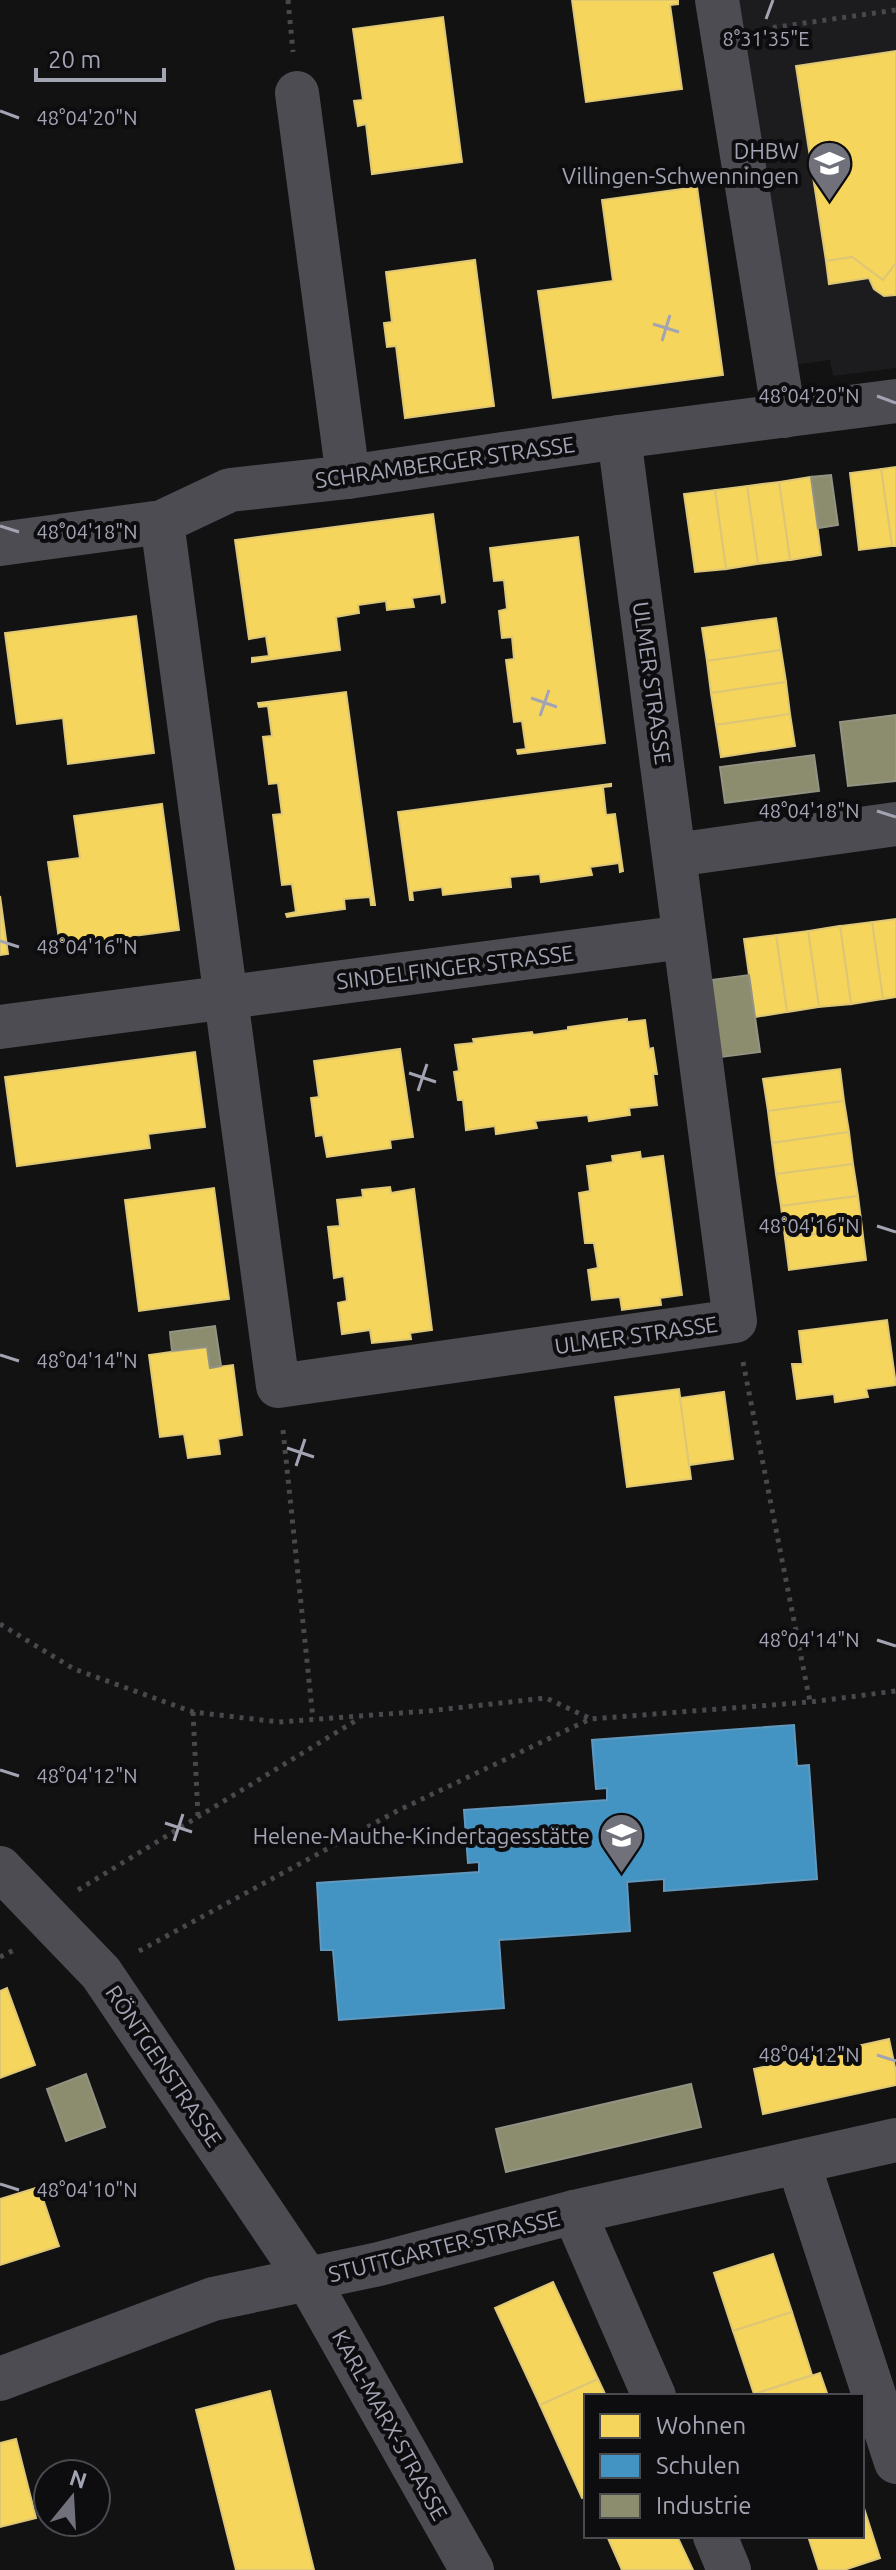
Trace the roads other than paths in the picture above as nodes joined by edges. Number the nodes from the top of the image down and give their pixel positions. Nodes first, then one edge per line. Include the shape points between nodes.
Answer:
1 (720, 17) edge
2 (297, 93) dead end
3 (896, 401) edge
4 (784, 416) junction
5 (619, 437) junction
6 (348, 477) junction
7 (162, 522) junction
8 (0, 544) edge
9 (896, 824) edge
10 (675, 855) junction
11 (684, 937) junction
12 (227, 997) junction
13 (0, 1027) edge
14 (0, 1868) edge
15 (896, 2140) edge
16 (798, 2162) junction
17 (574, 2212) junction
18 (308, 2280) junction
19 (0, 2379) edge
20 (653, 2394) edge
21 (896, 2462) edge
22 (716, 2538) edge
23 (472, 2570) edge
24 (729, 2570) edge

1 - 4 street
2 - 6 street
3 - 4 street, SCHRAMBERGER STRASSE
4 - 5 street, SCHRAMBERGER STRASSE
5 - 6 street, SCHRAMBERGER STRASSE
5 - 10 street, ULMER STRASSE
6 - 7 street, SCHRAMBERGER STRASSE via 230,490
7 - 8 street, SCHRAMBERGER STRASSE
7 - 12 street
9 - 10 street
10 - 11 street, ULMER STRASSE
11 - 12 street, SINDELFINGER STRASSE
11 - 12 street, ULMER STRASSE via 735,1321 278,1386
12 - 13 street
14 - 18 street, RÖNTGENSTRASSE via 101,1973
15 - 16 street, STUTTGARTER STRASSE
16 - 17 street, STUTTGARTER STRASSE
16 - 21 street
17 - 18 street, STUTTGARTER STRASSE
17 - 20 street
18 - 19 street, STUTTGARTER STRASSE via 213,2299
18 - 23 street, KARL-MARX-STRASSE
22 - 24 street

